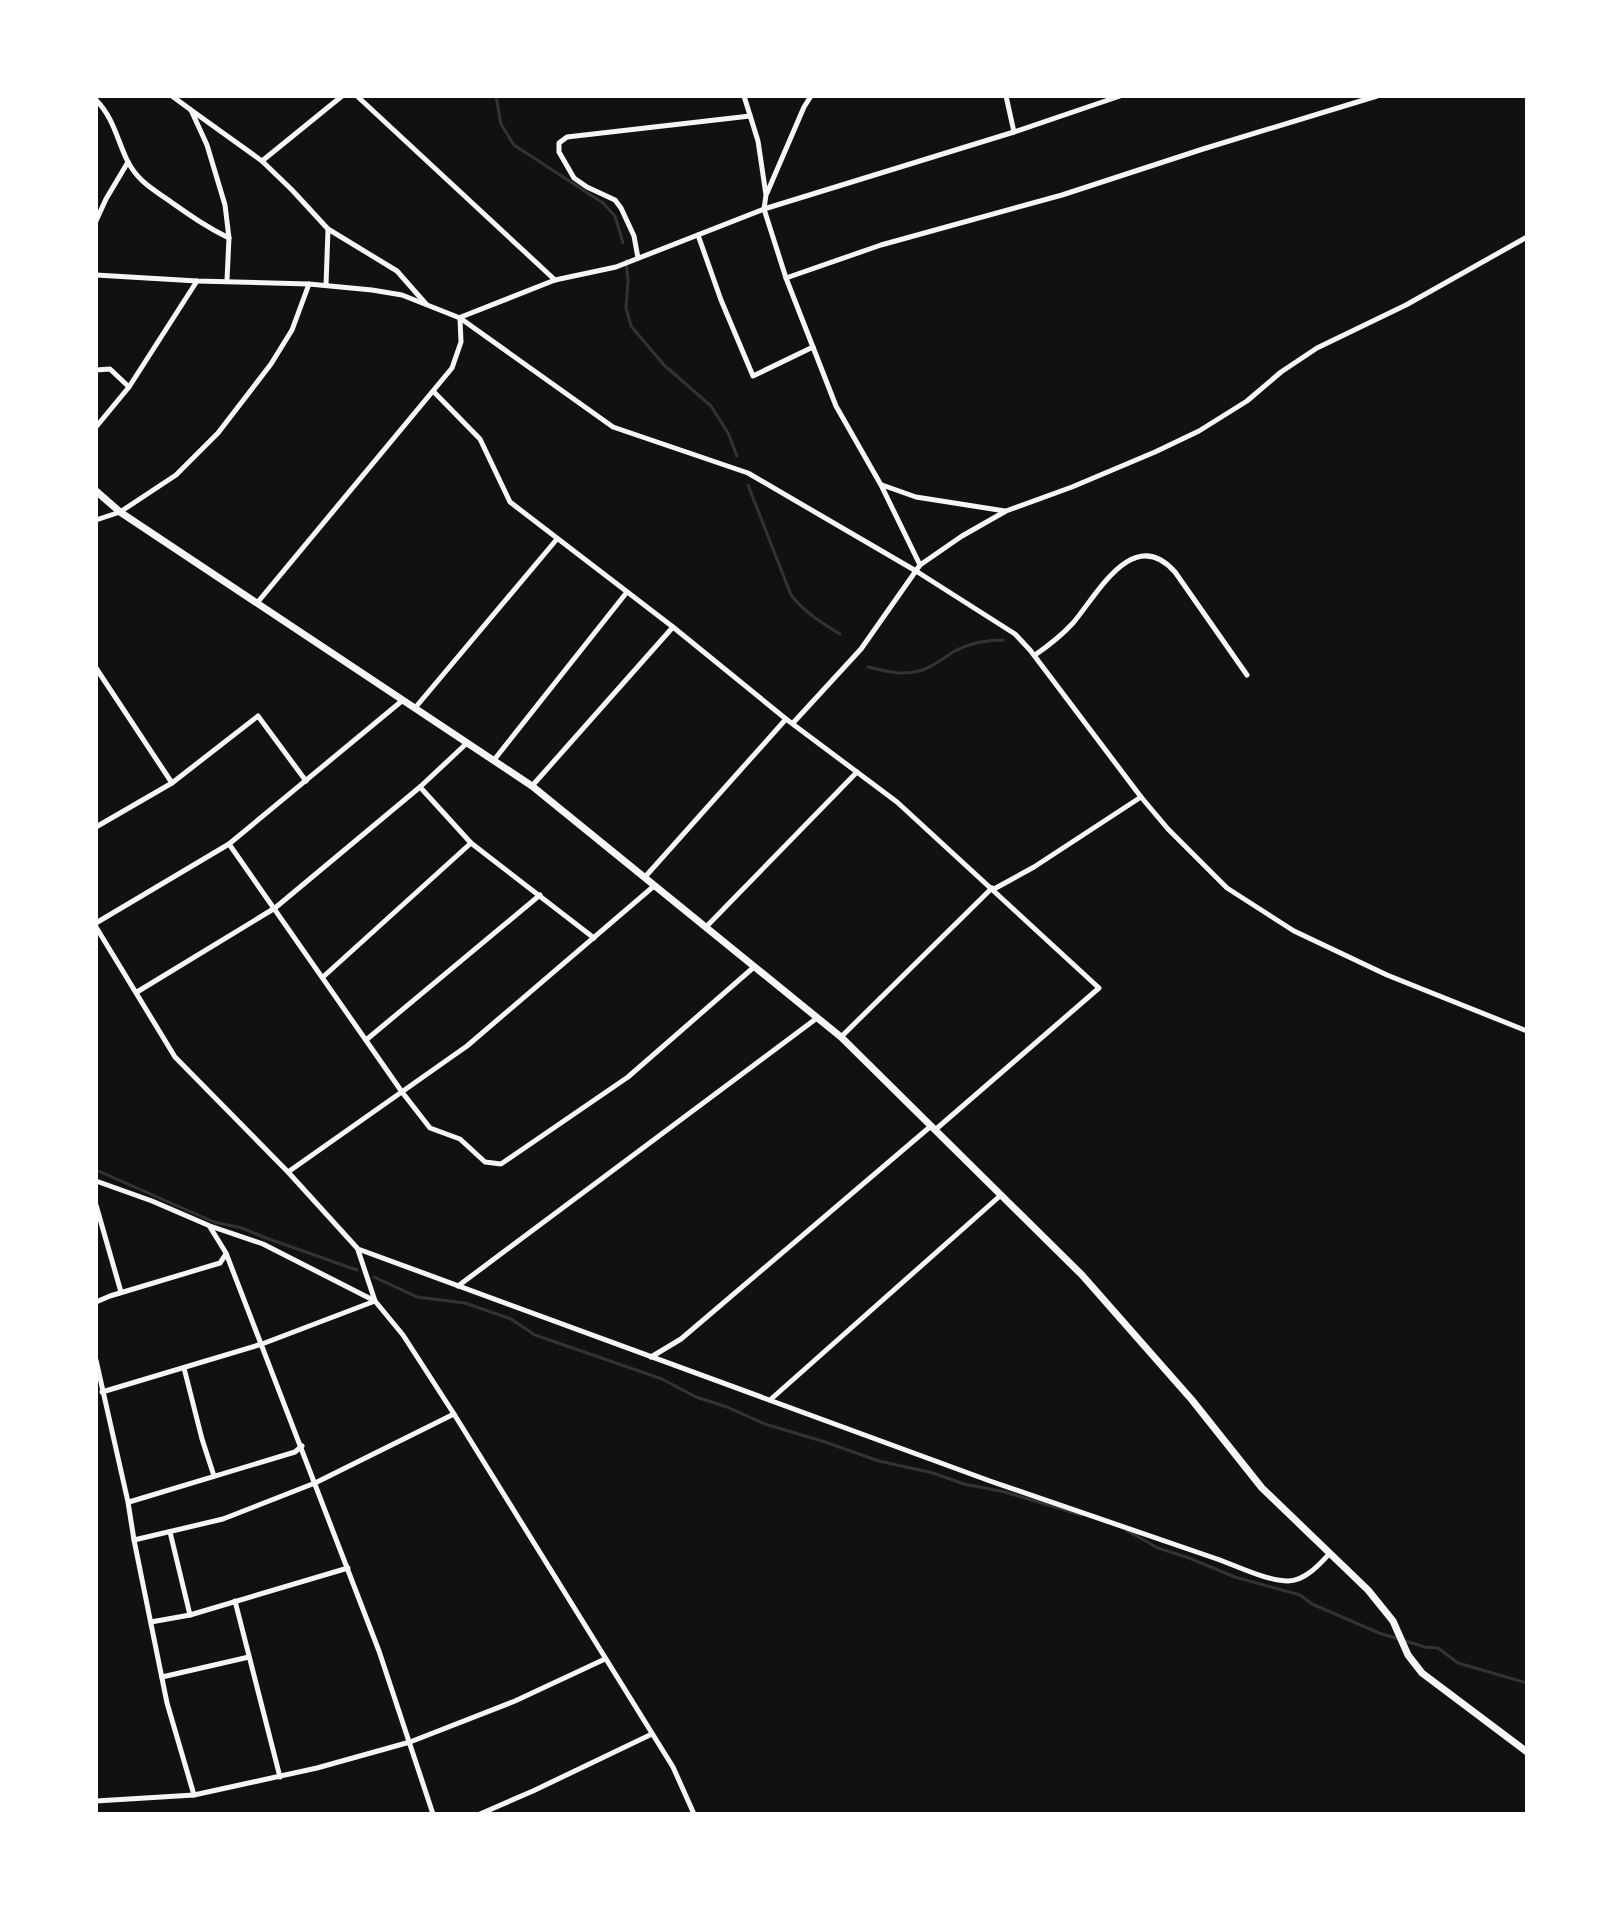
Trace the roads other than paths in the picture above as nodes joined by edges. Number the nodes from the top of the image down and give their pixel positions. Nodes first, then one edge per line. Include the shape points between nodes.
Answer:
1 (172, 96) edge
2 (342, 96) edge
3 (357, 96) edge
4 (744, 96) edge
5 (811, 96) edge
6 (1006, 96) edge
7 (1120, 96) edge
8 (1377, 96) edge
9 (96, 100) edge
10 (191, 110) junction
11 (750, 116) junction
12 (1014, 132) junction
13 (262, 161) junction
14 (128, 162) junction
15 (766, 195) junction
16 (764, 209) junction
17 (96, 221) edge
18 (328, 229) junction
19 (698, 235) junction
20 (1527, 237) edge
21 (229, 238) junction
22 (638, 258) junction
23 (96, 275) edge
24 (786, 278) junction
25 (227, 280) junction
26 (555, 280) junction
27 (197, 281) junction
28 (309, 284) junction
29 (326, 285) junction
30 (426, 305) junction
31 (460, 318) junction
32 (813, 347) junction
33 (96, 370) edge
34 (129, 387) junction
35 (434, 392) junction
36 (96, 427) edge
37 (881, 485) junction
38 (96, 491) edge
39 (1006, 511) junction
40 (120, 512) junction
41 (96, 520) edge
42 (557, 539) junction
43 (920, 565) junction
44 (916, 571) junction
45 (627, 592) junction
46 (257, 603) junction
47 (673, 627) junction
48 (1032, 652) junction
49 (96, 668) edge
50 (1247, 675) dead end
51 (403, 700) junction
52 (415, 708) junction
53 (786, 719) junction
54 (793, 723) junction
55 (468, 742) junction
56 (494, 760) junction
57 (857, 772) junction
58 (306, 781) junction
59 (172, 783) junction
60 (532, 786) junction
61 (420, 787) junction
62 (1141, 797) junction
63 (96, 827) edge
64 (471, 843) junction
65 (229, 844) junction
66 (645, 877) junction
67 (655, 885) junction
68 (993, 888) junction
69 (540, 895) junction
70 (275, 908) junction
71 (96, 925) edge
72 (706, 927) junction
73 (594, 938) junction
74 (755, 966) junction
75 (323, 977) junction
76 (137, 992) junction
77 (817, 1018) junction
78 (1527, 1031) edge
79 (841, 1037) junction
80 (366, 1040) junction
81 (402, 1092) junction
82 (933, 1128) junction
83 (288, 1172) junction
84 (96, 1181) edge
85 (1001, 1195) junction
86 (96, 1205) edge
87 (210, 1226) junction
88 (358, 1249) junction
89 (226, 1253) junction
90 (458, 1286) junction
91 (121, 1292) junction
92 (375, 1301) junction
93 (96, 1302) edge
94 (262, 1344) junction
95 (651, 1357) junction
96 (96, 1360) edge
97 (184, 1368) junction
98 (102, 1392) junction
99 (770, 1400) junction
100 (454, 1414) junction
101 (302, 1446) junction
102 (214, 1476) junction
103 (315, 1483) junction
104 (128, 1502) junction
105 (170, 1532) junction
106 (134, 1540) junction
107 (1330, 1553) junction
108 (348, 1568) junction
109 (235, 1601) junction
110 (190, 1615) junction
111 (151, 1622) junction
112 (249, 1657) junction
113 (605, 1659) junction
114 (162, 1677) junction
115 (652, 1734) junction
116 (410, 1742) junction
117 (1527, 1752) edge
118 (280, 1777) junction
119 (194, 1795) junction
120 (96, 1801) edge
121 (433, 1814) edge
122 (480, 1814) edge
123 (694, 1814) edge

1 - 10 street
2 - 13 street
3 - 26 street
4 - 11 street
5 - 15 street
6 - 12 street
7 - 12 street
8 - 24 street
9 - 14 street via 116,130
10 - 13 street
10 - 21 street via 225,205
11 - 15 street
11 - 22 street via 567,137 559,143 574,178 621,208
12 - 16 street
13 - 18 street
14 - 17 street
14 - 21 street via 147,187
15 - 16 street
16 - 19 street
16 - 24 street
18 - 29 street
18 - 30 street via 397,271
19 - 22 street
19 - 32 street via 753,376
20 - 39 street via 1317,348 1199,431
21 - 25 street
22 - 26 street
23 - 27 street
24 - 32 street
25 - 27 street
25 - 28 street
26 - 31 street
27 - 34 street
28 - 29 street
28 - 40 street via 292,330 218,433 176,475
29 - 30 street via 402,295
30 - 31 street
31 - 35 street via 461,342 452,368
31 - 44 street via 613,427 748,473
32 - 37 street via 836,406
33 - 34 street via 110,369
34 - 36 street
35 - 42 street via 480,439 510,502
35 - 46 street
37 - 39 street via 916,497
37 - 43 street
38 - 40 street
39 - 43 street
40 - 41 street
40 - 46 street
42 - 45 street
42 - 52 street
43 - 44 street
44 - 48 street via 1015,634
44 - 54 street via 861,649
45 - 47 street
45 - 56 street
46 - 51 street
47 - 53 street
47 - 60 street
48 - 50 street via 1071,625 1127,561 1150,556 1175,572
48 - 62 street
49 - 59 street
51 - 52 street
51 - 58 street
52 - 55 street
53 - 54 street
53 - 66 street
54 - 57 street
55 - 56 street
55 - 61 street
56 - 60 street
57 - 68 street
57 - 72 street
58 - 59 street via 258,716
58 - 65 street
59 - 63 street
60 - 66 street
61 - 64 street
61 - 70 street
62 - 68 street
62 - 78 street via 1227,888 1294,931
64 - 69 street
64 - 75 street
65 - 70 street
65 - 71 street
66 - 67 street
67 - 72 street
67 - 73 street
68 - 79 street
68 - 82 street via 1099,988
69 - 73 street
69 - 80 street
70 - 75 street
70 - 76 street
71 - 76 street
72 - 74 street
73 - 81 street via 467,1046
74 - 77 street
74 - 81 street via 628,1077 501,1164 485,1162 460,1139 430,1128
75 - 80 street
76 - 83 street via 175,1057
77 - 79 street
77 - 90 street
79 - 82 street
80 - 81 street
81 - 83 street
82 - 85 street
82 - 95 street via 681,1339
83 - 88 street
84 - 87 street
85 - 99 street
85 - 107 street via 1127,1325 1262,1488
86 - 91 street
87 - 89 street
87 - 92 street via 263,1244
88 - 90 street
88 - 92 street
89 - 91 street via 220,1263
89 - 94 street
90 - 95 street
91 - 93 street
92 - 94 street
92 - 100 street
94 - 97 street
94 - 101 street
95 - 99 street
96 - 98 street
97 - 98 street
97 - 102 street
98 - 104 street
99 - 107 street via 1257,1575 1290,1582 1314,1570
100 - 103 street
100 - 113 street
101 - 102 street
101 - 103 street
102 - 104 street
103 - 105 street via 223,1519
103 - 108 street
104 - 106 street
105 - 106 street
105 - 110 street
106 - 111 street
107 - 117 street via 1393,1621 1422,1673
108 - 109 street
108 - 116 street
109 - 110 street
109 - 112 street
110 - 111 street
111 - 114 street
112 - 114 street
112 - 118 street
113 - 115 street
113 - 116 street
114 - 119 street
115 - 122 street
115 - 123 street
116 - 118 street
116 - 121 street
118 - 119 street
119 - 120 street

